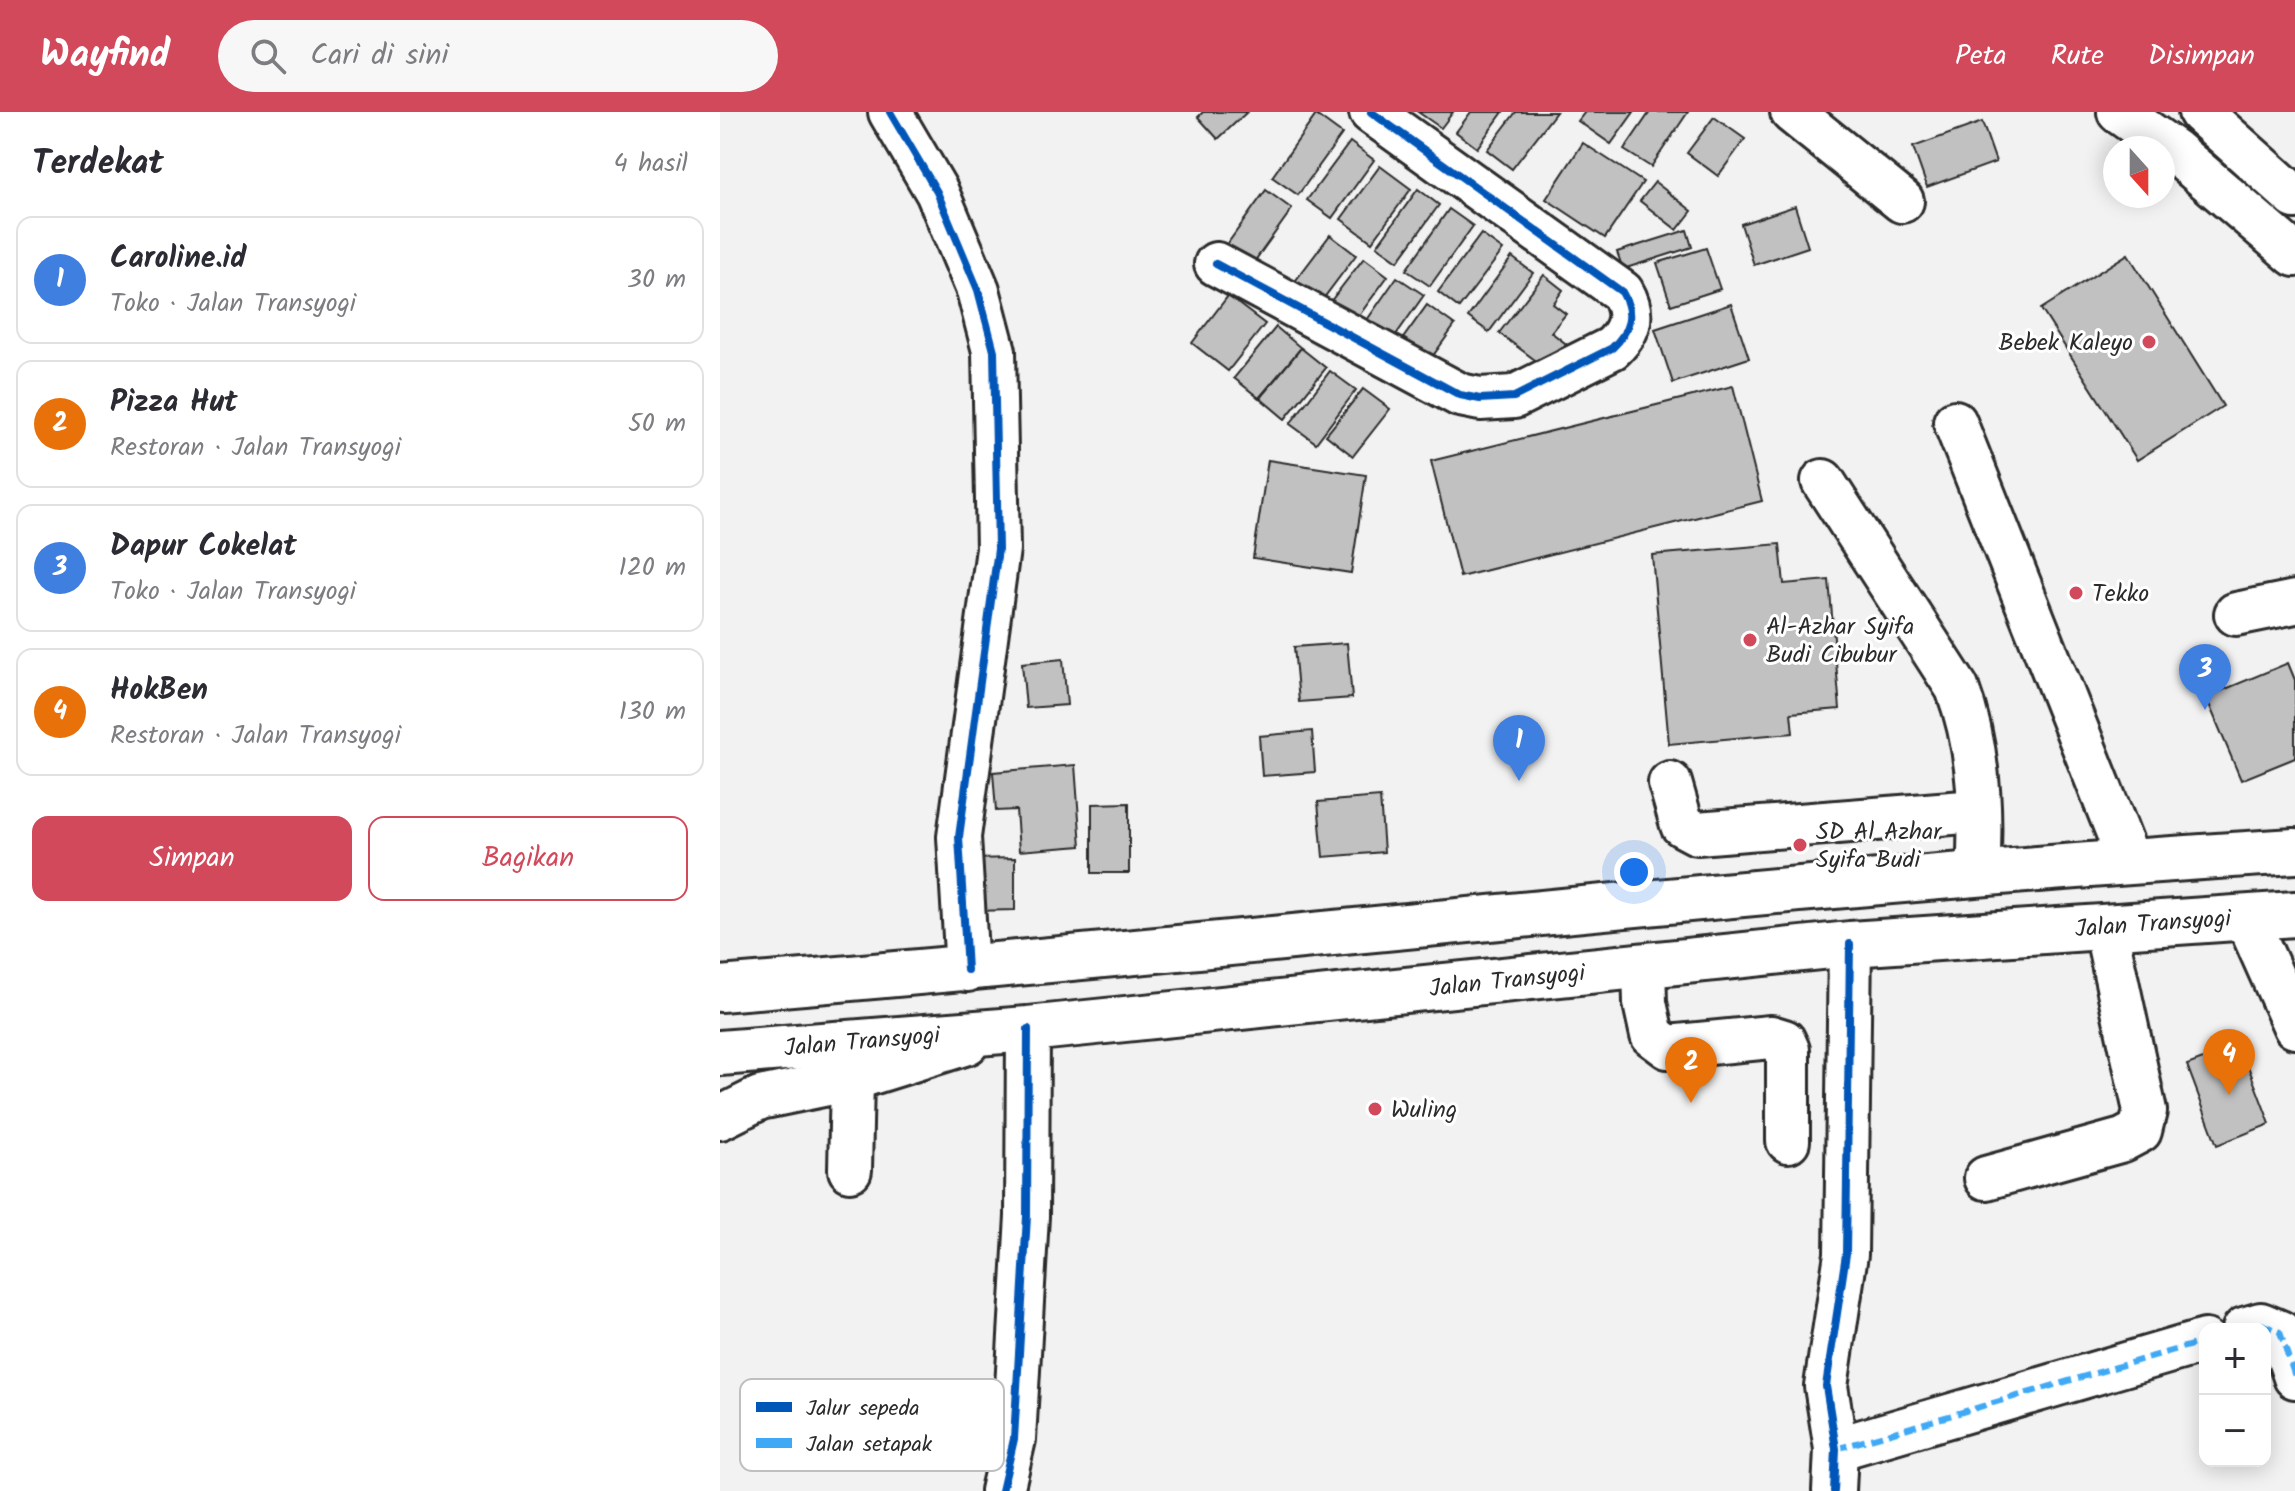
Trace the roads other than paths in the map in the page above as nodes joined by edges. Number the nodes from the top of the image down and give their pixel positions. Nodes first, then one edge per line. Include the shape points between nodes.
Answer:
1 (890, 112) edge
2 (1371, 112) edge
3 (1792, 112) edge
4 (2119, 112) edge
5 (2200, 112) edge
6 (2295, 197) edge
7 (1902, 201) dead end
8 (2295, 255) edge
9 (1216, 264) dead end
10 (1955, 422) dead end
11 (1823, 481) dead end
12 (2295, 602) edge
13 (2236, 614) dead end
14 (1670, 783) dead end
15 (1977, 811) junction
16 (2295, 851) edge
17 (2129, 861) junction
18 (1978, 872) junction
19 (2295, 914) edge
20 (2246, 917) junction
21 (2105, 926) junction
22 (1850, 944) junction
23 (1644, 966) junction
24 (967, 970) junction
25 (720, 989) edge
26 (2295, 1027) edge
27 (1021, 1029) junction
28 (720, 1053) edge
29 (852, 1079) junction
30 (720, 1118) edge
31 (1788, 1141) dead end
32 (850, 1170) dead end
33 (1986, 1178) dead end
34 (2271, 1328) edge
35 (2199, 1343) edge
36 (2295, 1377) edge
37 (1836, 1449) junction
38 (1002, 1491) edge
39 (1834, 1491) edge

1 - 24 street via 937,192 978,290 994,351 998,549 959,837
2 - 9 street via 1622,292 1631,319 1620,340 1514,397 1480,399 1460,395
3 - 7 street
4 - 8 street via 2174,151
5 - 6 street
10 - 17 street
11 - 15 street via 1957,688 1975,752
12 - 13 street
14 - 15 street via 1682,825 1697,833
15 - 18 street
16 - 17 highway
17 - 18 highway
18 - 24 highway
19 - 20 highway, Jalan Transyogi
20 - 21 highway, Jalan Transyogi
20 - 26 street
21 - 22 highway, Jalan Transyogi
21 - 33 street via 2145,1111 2140,1131
22 - 23 highway, Jalan Transyogi
22 - 37 street via 1846,1254 1826,1386
23 - 27 highway, Jalan Transyogi
23 - 31 street via 1652,1035 1668,1047 1771,1037 1784,1041
24 - 25 highway
27 - 28 highway, Jalan Transyogi
27 - 29 street
27 - 38 street via 1026,1232 1014,1439
29 - 30 street via 760,1098
29 - 32 street
34 - 36 street via 2280,1332
35 - 37 street
37 - 39 street

